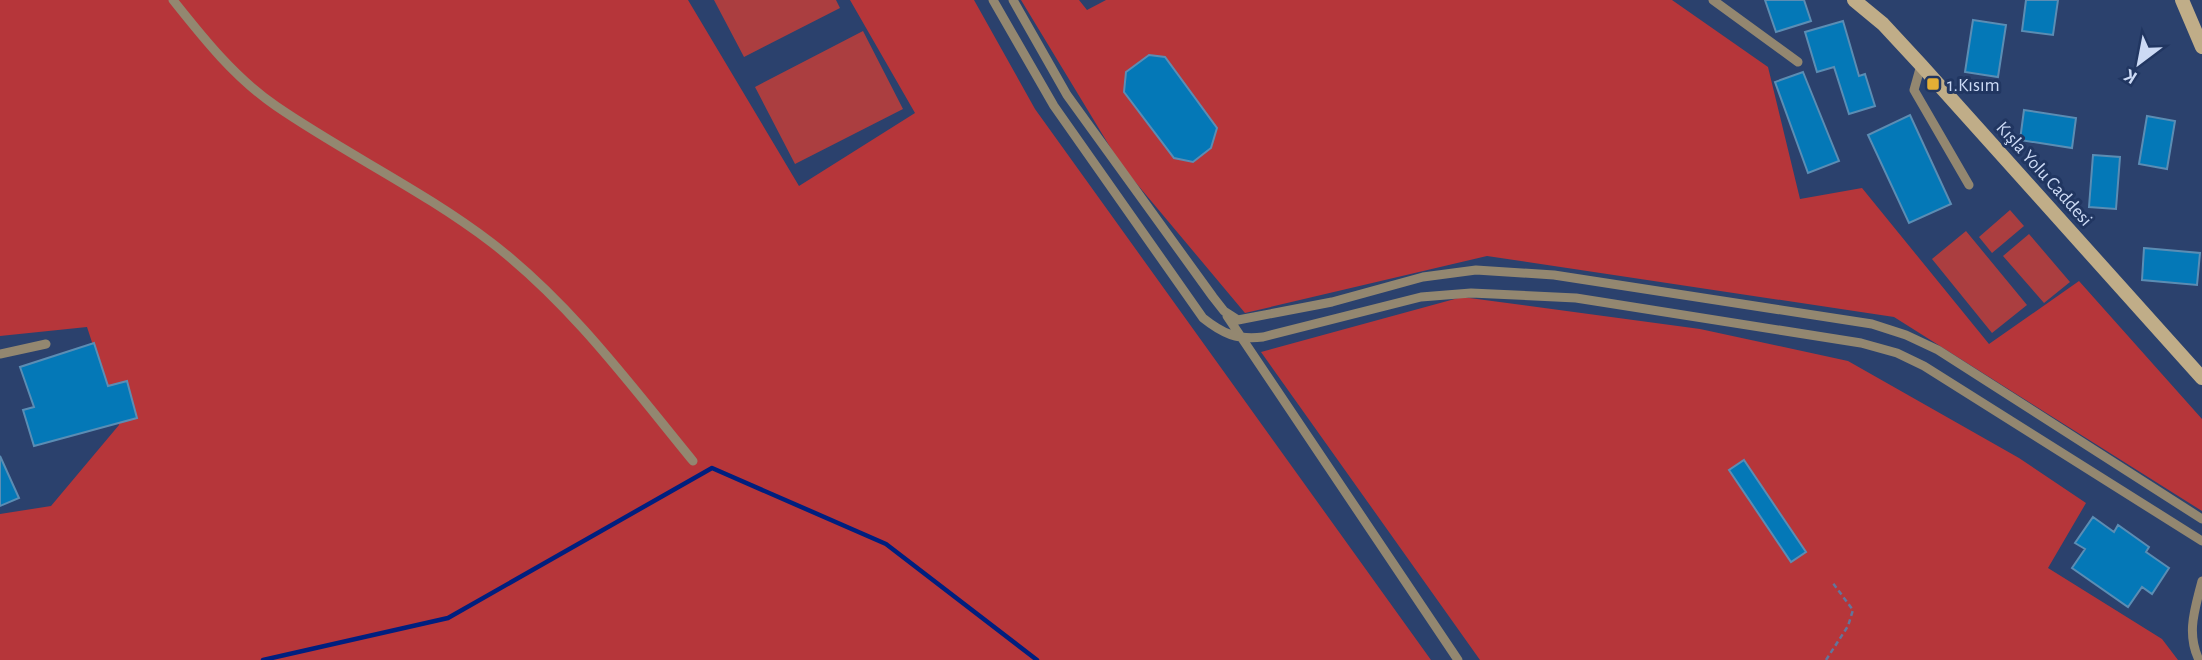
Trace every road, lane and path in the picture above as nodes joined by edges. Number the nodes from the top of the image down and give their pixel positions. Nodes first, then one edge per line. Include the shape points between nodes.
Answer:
1 (173, 0) edge
2 (993, 0) edge
3 (1013, 0) edge
4 (1713, 0) edge
5 (1854, 0) edge
6 (2182, 0) edge
7 (2202, 47) edge
8 (1798, 62) dead end
9 (1921, 65) junction
10 (1969, 186) dead end
11 (1224, 311) junction
12 (1243, 339) junction
13 (1921, 342) junction
14 (46, 344) dead end
15 (0, 354) edge
16 (1914, 361) junction
17 (2202, 378) edge
18 (1982, 379) junction
19 (1972, 396) junction
20 (2106, 458) junction
21 (694, 461) dead end
22 (2095, 474) junction
23 (2202, 519) edge
24 (2202, 541) edge
25 (2202, 581) edge
26 (1832, 582) dead end
27 (1458, 660) edge
28 (1826, 660) edge
29 (2199, 660) edge

1 - 21 lane via 216,55 275,106 409,186 492,243 573,314
2 - 12 lane via 1054,106 1203,318 1219,331
3 - 11 lane via 1067,95
4 - 8 lane
5 - 9 street, Kışla Yolu Caddesi
6 - 7 street
9 - 10 lane via 1914,90
9 - 17 street, Kışla Yolu Caddesi
11 - 12 lane
11 - 13 lane via 1238,320 1250,319 1423,277 1476,270 1554,275 1872,324
12 - 16 lane via 1421,297 1471,293 1576,298 1861,343
12 - 27 lane
13 - 16 lane
13 - 18 lane
14 - 15 lane
16 - 19 lane
18 - 19 lane
18 - 20 lane
19 - 22 lane
20 - 22 lane
20 - 23 lane
22 - 24 lane
25 - 29 lane via 2192,622 2192,644
26 - 28 path via 1853,610

